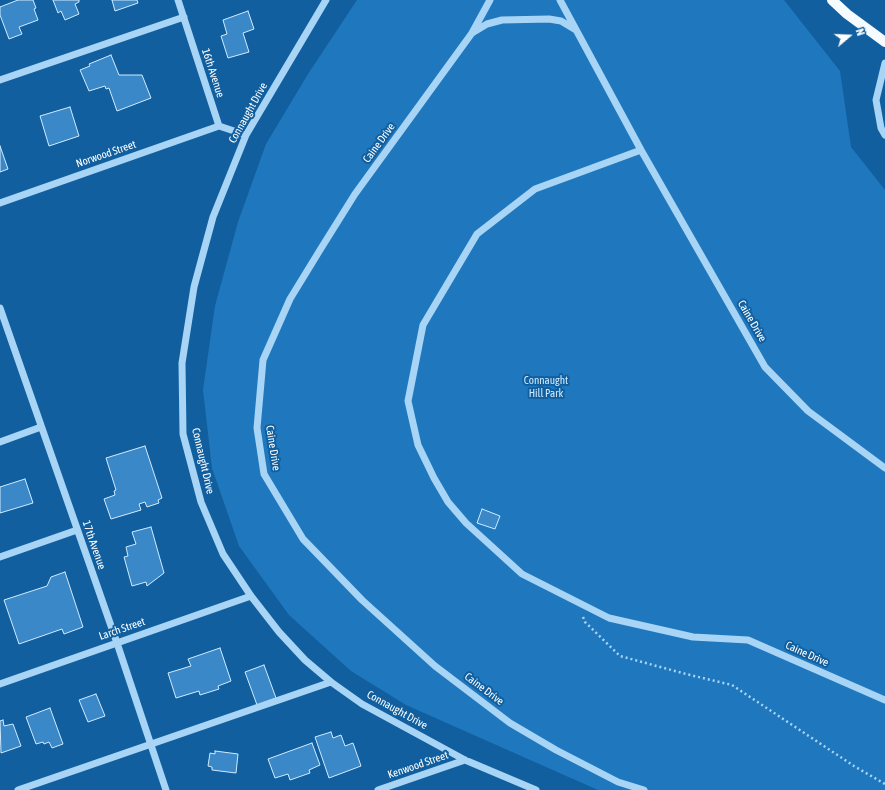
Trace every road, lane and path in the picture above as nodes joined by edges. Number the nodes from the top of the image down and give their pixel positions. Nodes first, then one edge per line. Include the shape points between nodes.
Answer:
1 (178, 0) edge
2 (326, 0) edge
3 (490, 0) edge
4 (560, 0) edge
5 (832, 0) edge
6 (184, 17) junction
7 (576, 30) junction
8 (472, 33) junction
9 (885, 42) edge
10 (885, 63) edge
11 (0, 80) edge
12 (218, 126) junction
13 (246, 135) junction
14 (885, 135) edge
15 (642, 150) junction
16 (0, 203) edge
17 (1, 311) edge
18 (41, 427) junction
19 (0, 442) edge
20 (885, 468) edge
21 (77, 530) junction
22 (0, 557) edge
23 (251, 596) junction
24 (577, 602) junction
25 (117, 643) junction
26 (331, 682) junction
27 (0, 684) edge
28 (885, 700) edge
29 (152, 744) junction
30 (465, 760) junction
31 (885, 784) edge
32 (18, 790) edge
33 (166, 790) edge
34 (378, 790) edge
35 (536, 790) edge
36 (644, 790) edge

1 - 6 street, 16th Avenue
2 - 13 street, Connaught Drive
3 - 8 street, Caine Drive
4 - 7 street, Caine Drive
5 - 9 main road
6 - 11 street
6 - 12 street, 16th Avenue
7 - 8 street, Caine Drive via 561,21 549,19 502,20 487,24
7 - 15 street, Caine Drive
8 - 36 street, Caine Drive via 355,194 290,299 263,360 257,428 264,474 303,539 362,600 435,666 510,723 618,782
10 - 14 street via 876,100 881,128
12 - 13 street
12 - 16 street, Norwood Street
13 - 23 street, Connaught Drive via 213,218 194,288 182,363 183,434 201,502 223,554
15 - 20 street, Caine Drive via 765,367 808,411
15 - 24 street, Caine Drive via 535,189 477,234 423,326 408,401 418,445 448,502 466,523 522,574
17 - 18 street, 17th Avenue
18 - 19 street
18 - 21 street, 17th Avenue
21 - 22 street
21 - 25 street, 17th Avenue
23 - 25 street, Larch Street
23 - 26 street, Connaught Drive via 305,660
24 - 28 street, Caine Drive via 609,618 693,637 748,640
24 - 31 path via 585,622 620,656 732,685
25 - 27 street, Larch Street
25 - 29 street, 17th Avenue
26 - 29 street
26 - 30 street, Connaught Drive via 362,704
29 - 32 street
29 - 33 street, 17th Avenue
30 - 34 street, Kenwood Street
30 - 35 street, Connaught Drive

